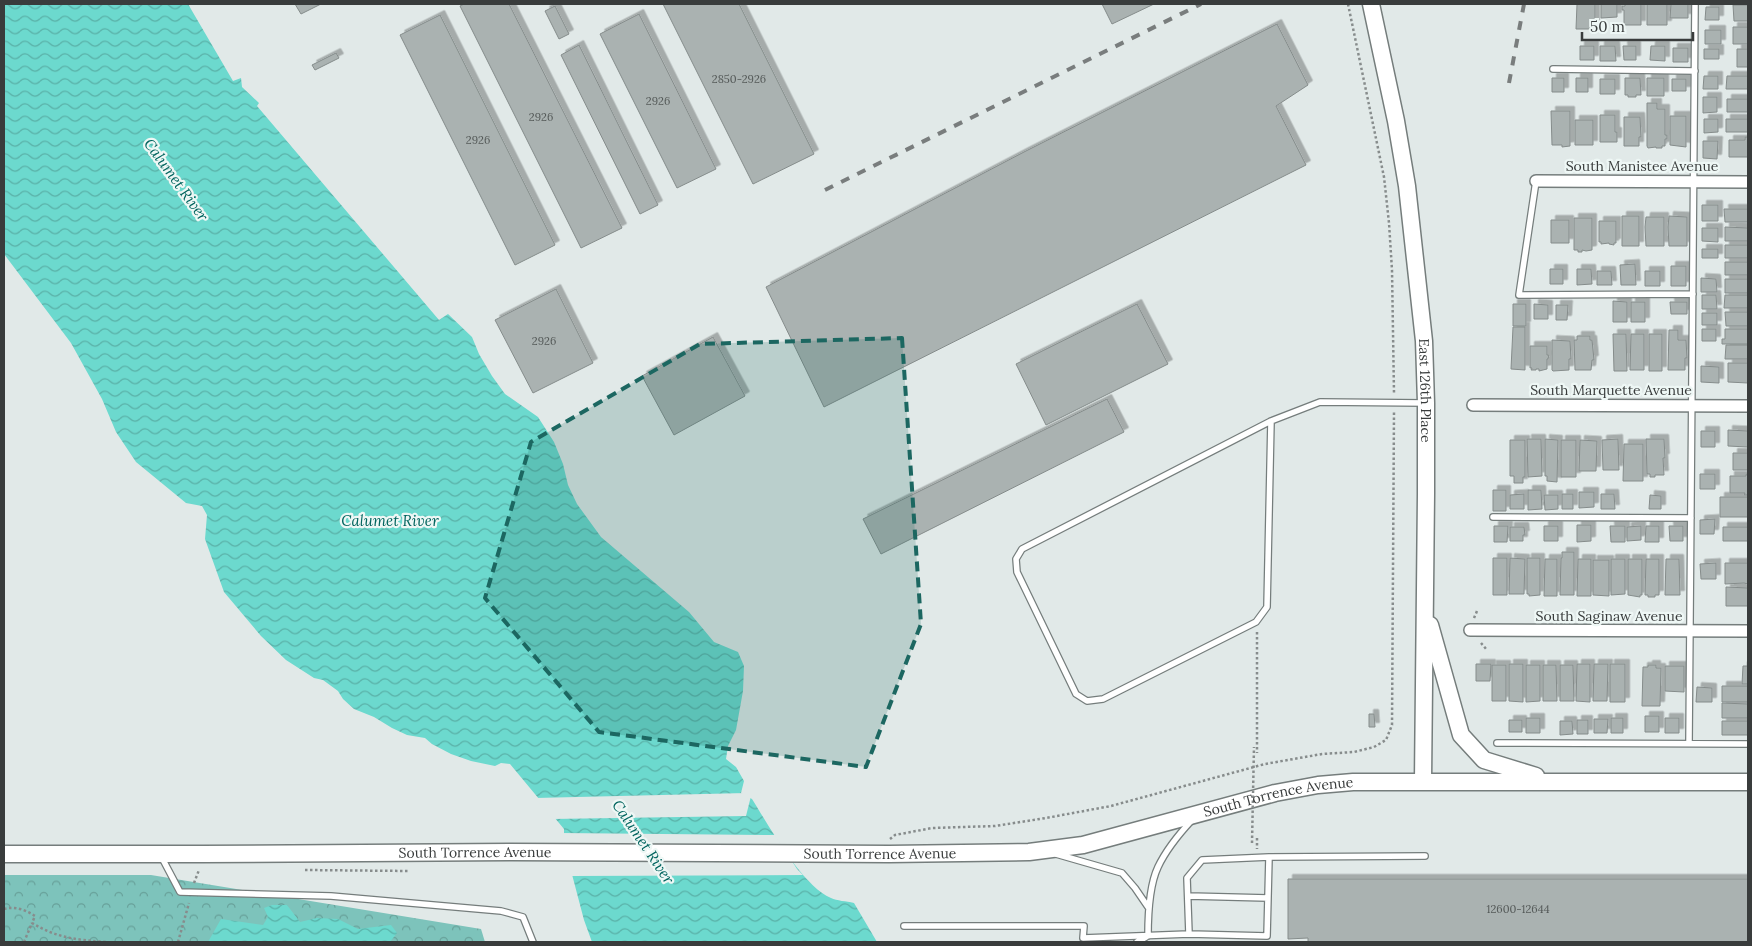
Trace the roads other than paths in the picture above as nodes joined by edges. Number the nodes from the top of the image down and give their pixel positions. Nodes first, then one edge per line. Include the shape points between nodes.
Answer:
1 (1371, 4) edge
2 (1695, 4) edge
3 (1553, 70) dead end
4 (1695, 71) junction
5 (1536, 181) joint
6 (1694, 182) junction
7 (1748, 182) edge
8 (1693, 294) junction
9 (1426, 403) junction
10 (1473, 405) dead end
11 (1692, 406) junction
12 (1748, 406) edge
13 (1270, 421) junction
14 (1493, 517) dead end
15 (1691, 518) junction
16 (1425, 608) junction
17 (1470, 630) dead end
18 (1690, 631) junction
19 (1748, 631) edge
20 (1497, 743) dead end
21 (1689, 743) junction
22 (1748, 744) edge
23 (1423, 782) junction
24 (1553, 782) junction
25 (1748, 782) edge
26 (1197, 814) junction
27 (1045, 850) junction
28 (4, 854) edge
29 (160, 854) junction
30 (1424, 856) dead end
31 (1268, 857) junction
32 (1188, 896) junction
33 (1268, 898) junction
34 (1148, 907) junction
35 (904, 926) dead end
36 (1189, 934) junction
37 (1148, 936) junction
38 (533, 942) edge
39 (1137, 942) edge

1 - 9 main road, East 126th Place via 1407,186 1424,341
2 - 4 lane
3 - 4 lane
4 - 6 lane
5 - 6 street, South Manistee Avenue
5 - 8 lane via 1519,294
6 - 7 street, South Manistee Avenue
6 - 8 lane
8 - 11 lane
9 - 13 lane via 1320,402
9 - 16 main road, East 126th Place
10 - 11 street, South Marquette Avenue
11 - 12 street, South Marquette Avenue
11 - 15 lane
13 - 13 lane via 1022,549 1016,559 1017,572 1076,694 1087,701 1103,699 1256,622 1267,607
14 - 15 lane
15 - 18 lane
16 - 23 main road, East 126th Place
16 - 24 main road via 1461,735 1484,760
17 - 18 street, South Saginaw Avenue
18 - 19 street, South Saginaw Avenue
18 - 21 lane
20 - 21 lane
21 - 22 lane
23 - 24 main road, South Torrence Avenue
23 - 26 main road, South Torrence Avenue via 1318,785
24 - 25 main road, South Torrence Avenue
26 - 27 main road, South Torrence Avenue via 1083,845
26 - 34 lane via 1157,868
27 - 29 main road, South Torrence Avenue via 873,854
27 - 34 lane via 1122,873
28 - 29 main road, South Torrence Avenue
29 - 38 lane via 180,892 331,896 501,911 523,917
30 - 31 lane
31 - 32 lane via 1202,860 1187,878
31 - 33 lane
32 - 33 lane
32 - 36 lane
33 - 36 lane via 1267,936
34 - 37 lane
35 - 37 lane via 1084,926 1083,938
36 - 37 lane
37 - 39 lane

